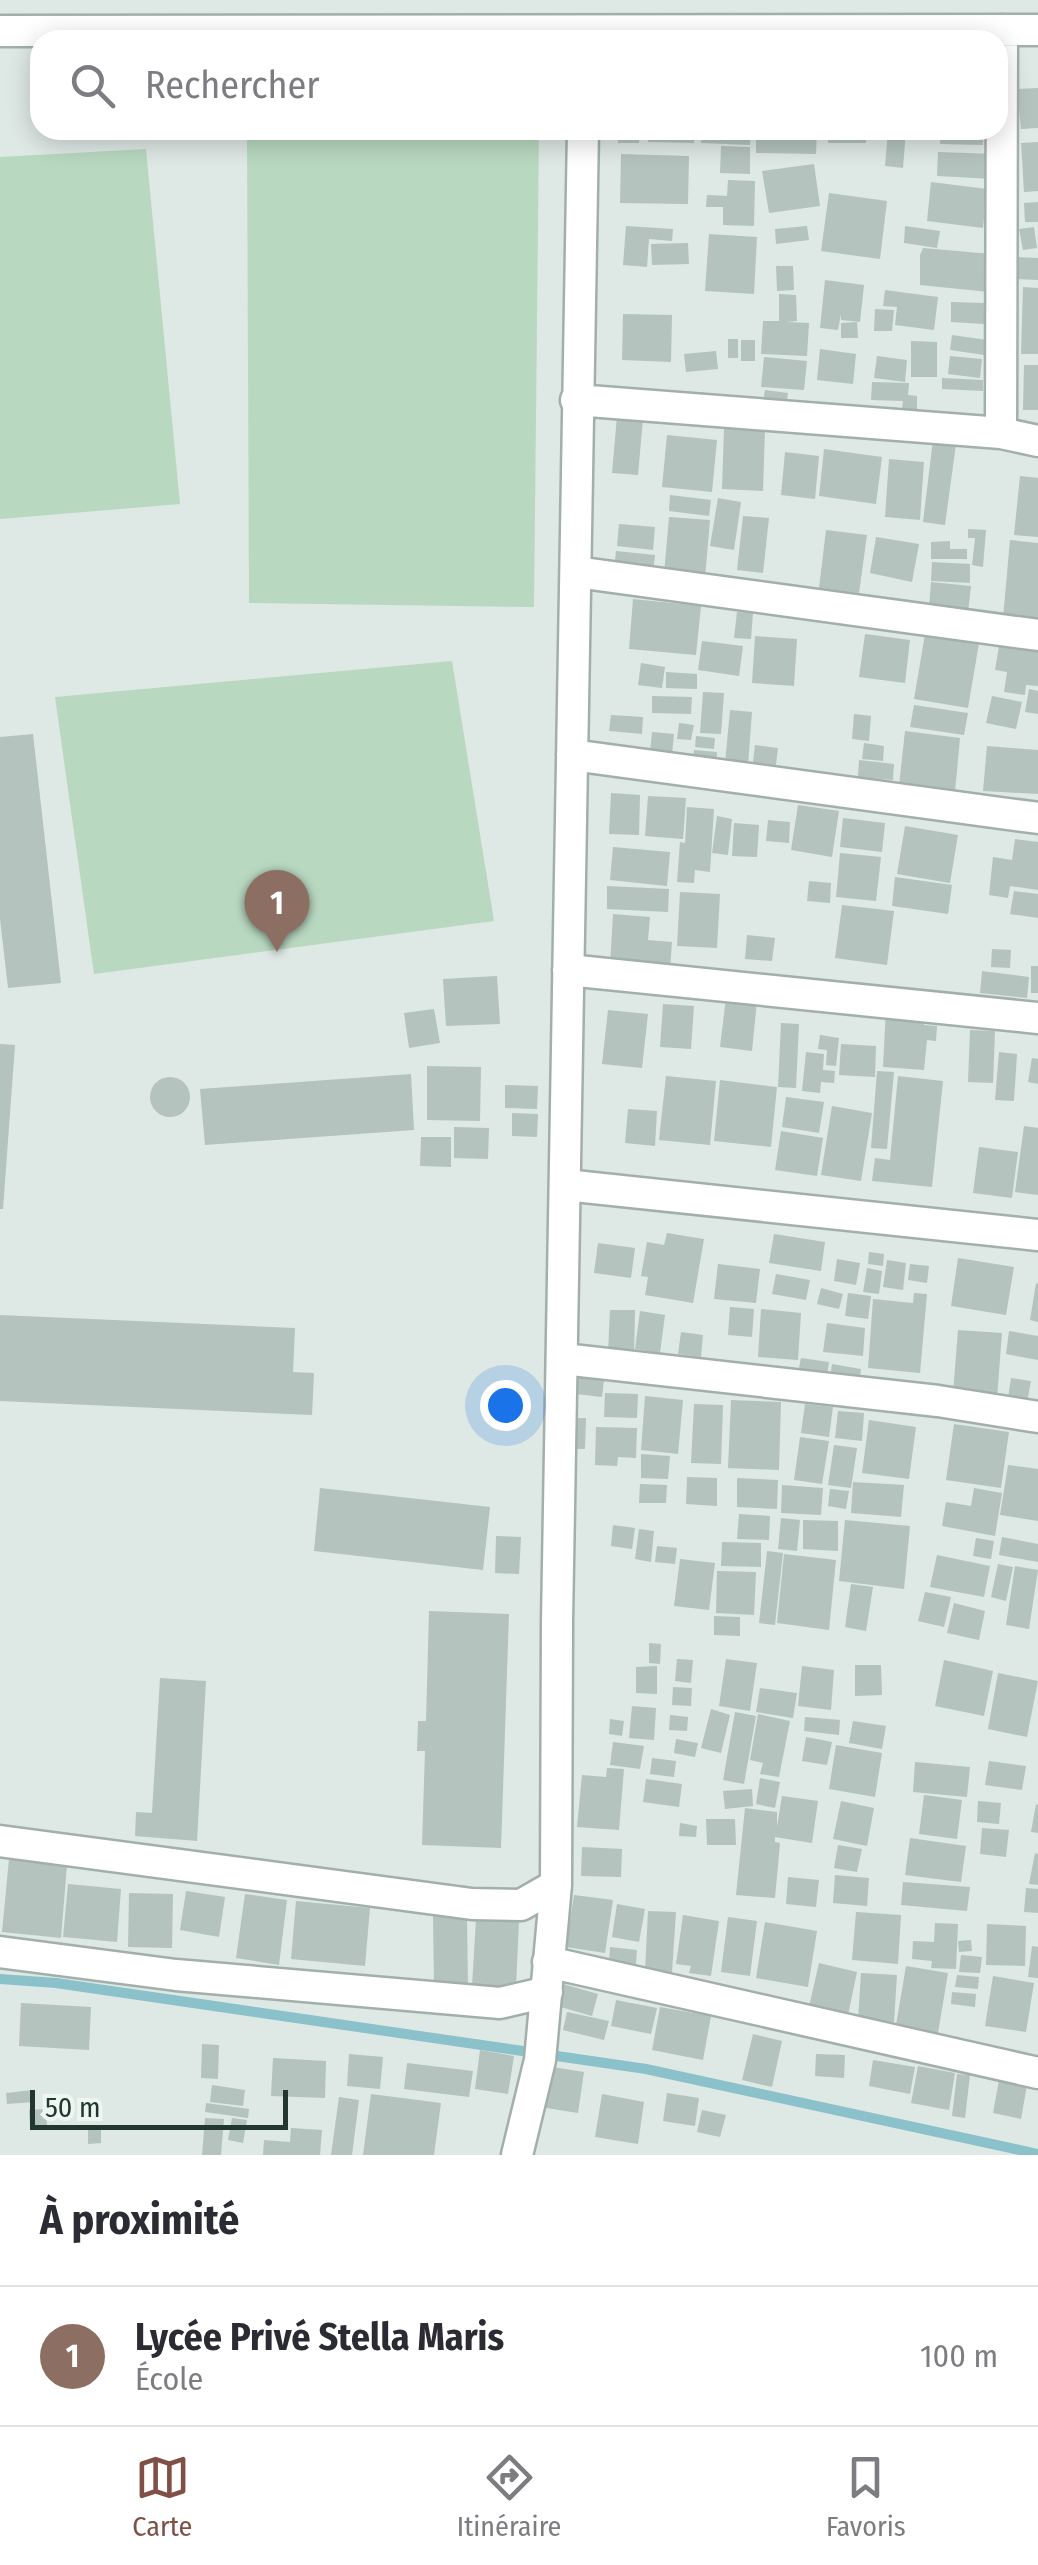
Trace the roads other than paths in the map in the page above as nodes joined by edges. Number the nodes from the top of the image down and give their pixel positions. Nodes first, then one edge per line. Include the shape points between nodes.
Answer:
1 (94, 14) edge
2 (456, 15) edge
3 (985, 20) edge
4 (553, 30) edge
5 (718, 30) edge
6 (1038, 30) edge
7 (0, 31) edge
8 (582, 140) edge
9 (990, 140) edge
10 (576, 400) junction
11 (1001, 433) junction
12 (1038, 441) edge
13 (576, 572) junction
14 (1038, 635) edge
15 (572, 755) junction
16 (1038, 818) edge
17 (568, 970) junction
18 (1038, 1018) edge
19 (565, 1185) junction
20 (1038, 1235) edge
21 (563, 1358) junction
22 (1038, 1417) edge
23 (0, 1841) edge
24 (556, 1885) junction
25 (0, 1952) edge
26 (547, 1987) junction
27 (1038, 2073) edge
28 (516, 2155) edge

1 - 2 street
1 - 7 street
2 - 4 street
3 - 5 street
3 - 6 street
8 - 10 street
9 - 11 street
10 - 11 street
10 - 13 street
11 - 12 street
13 - 14 street
13 - 15 street
15 - 16 street
15 - 17 street
17 - 18 street
17 - 19 street
19 - 20 street
19 - 21 street
21 - 22 street
21 - 24 street
23 - 24 street via 472,1904 521,1905
24 - 26 street
25 - 26 street via 176,1975 500,2003
26 - 27 street
26 - 28 street via 540,2060

